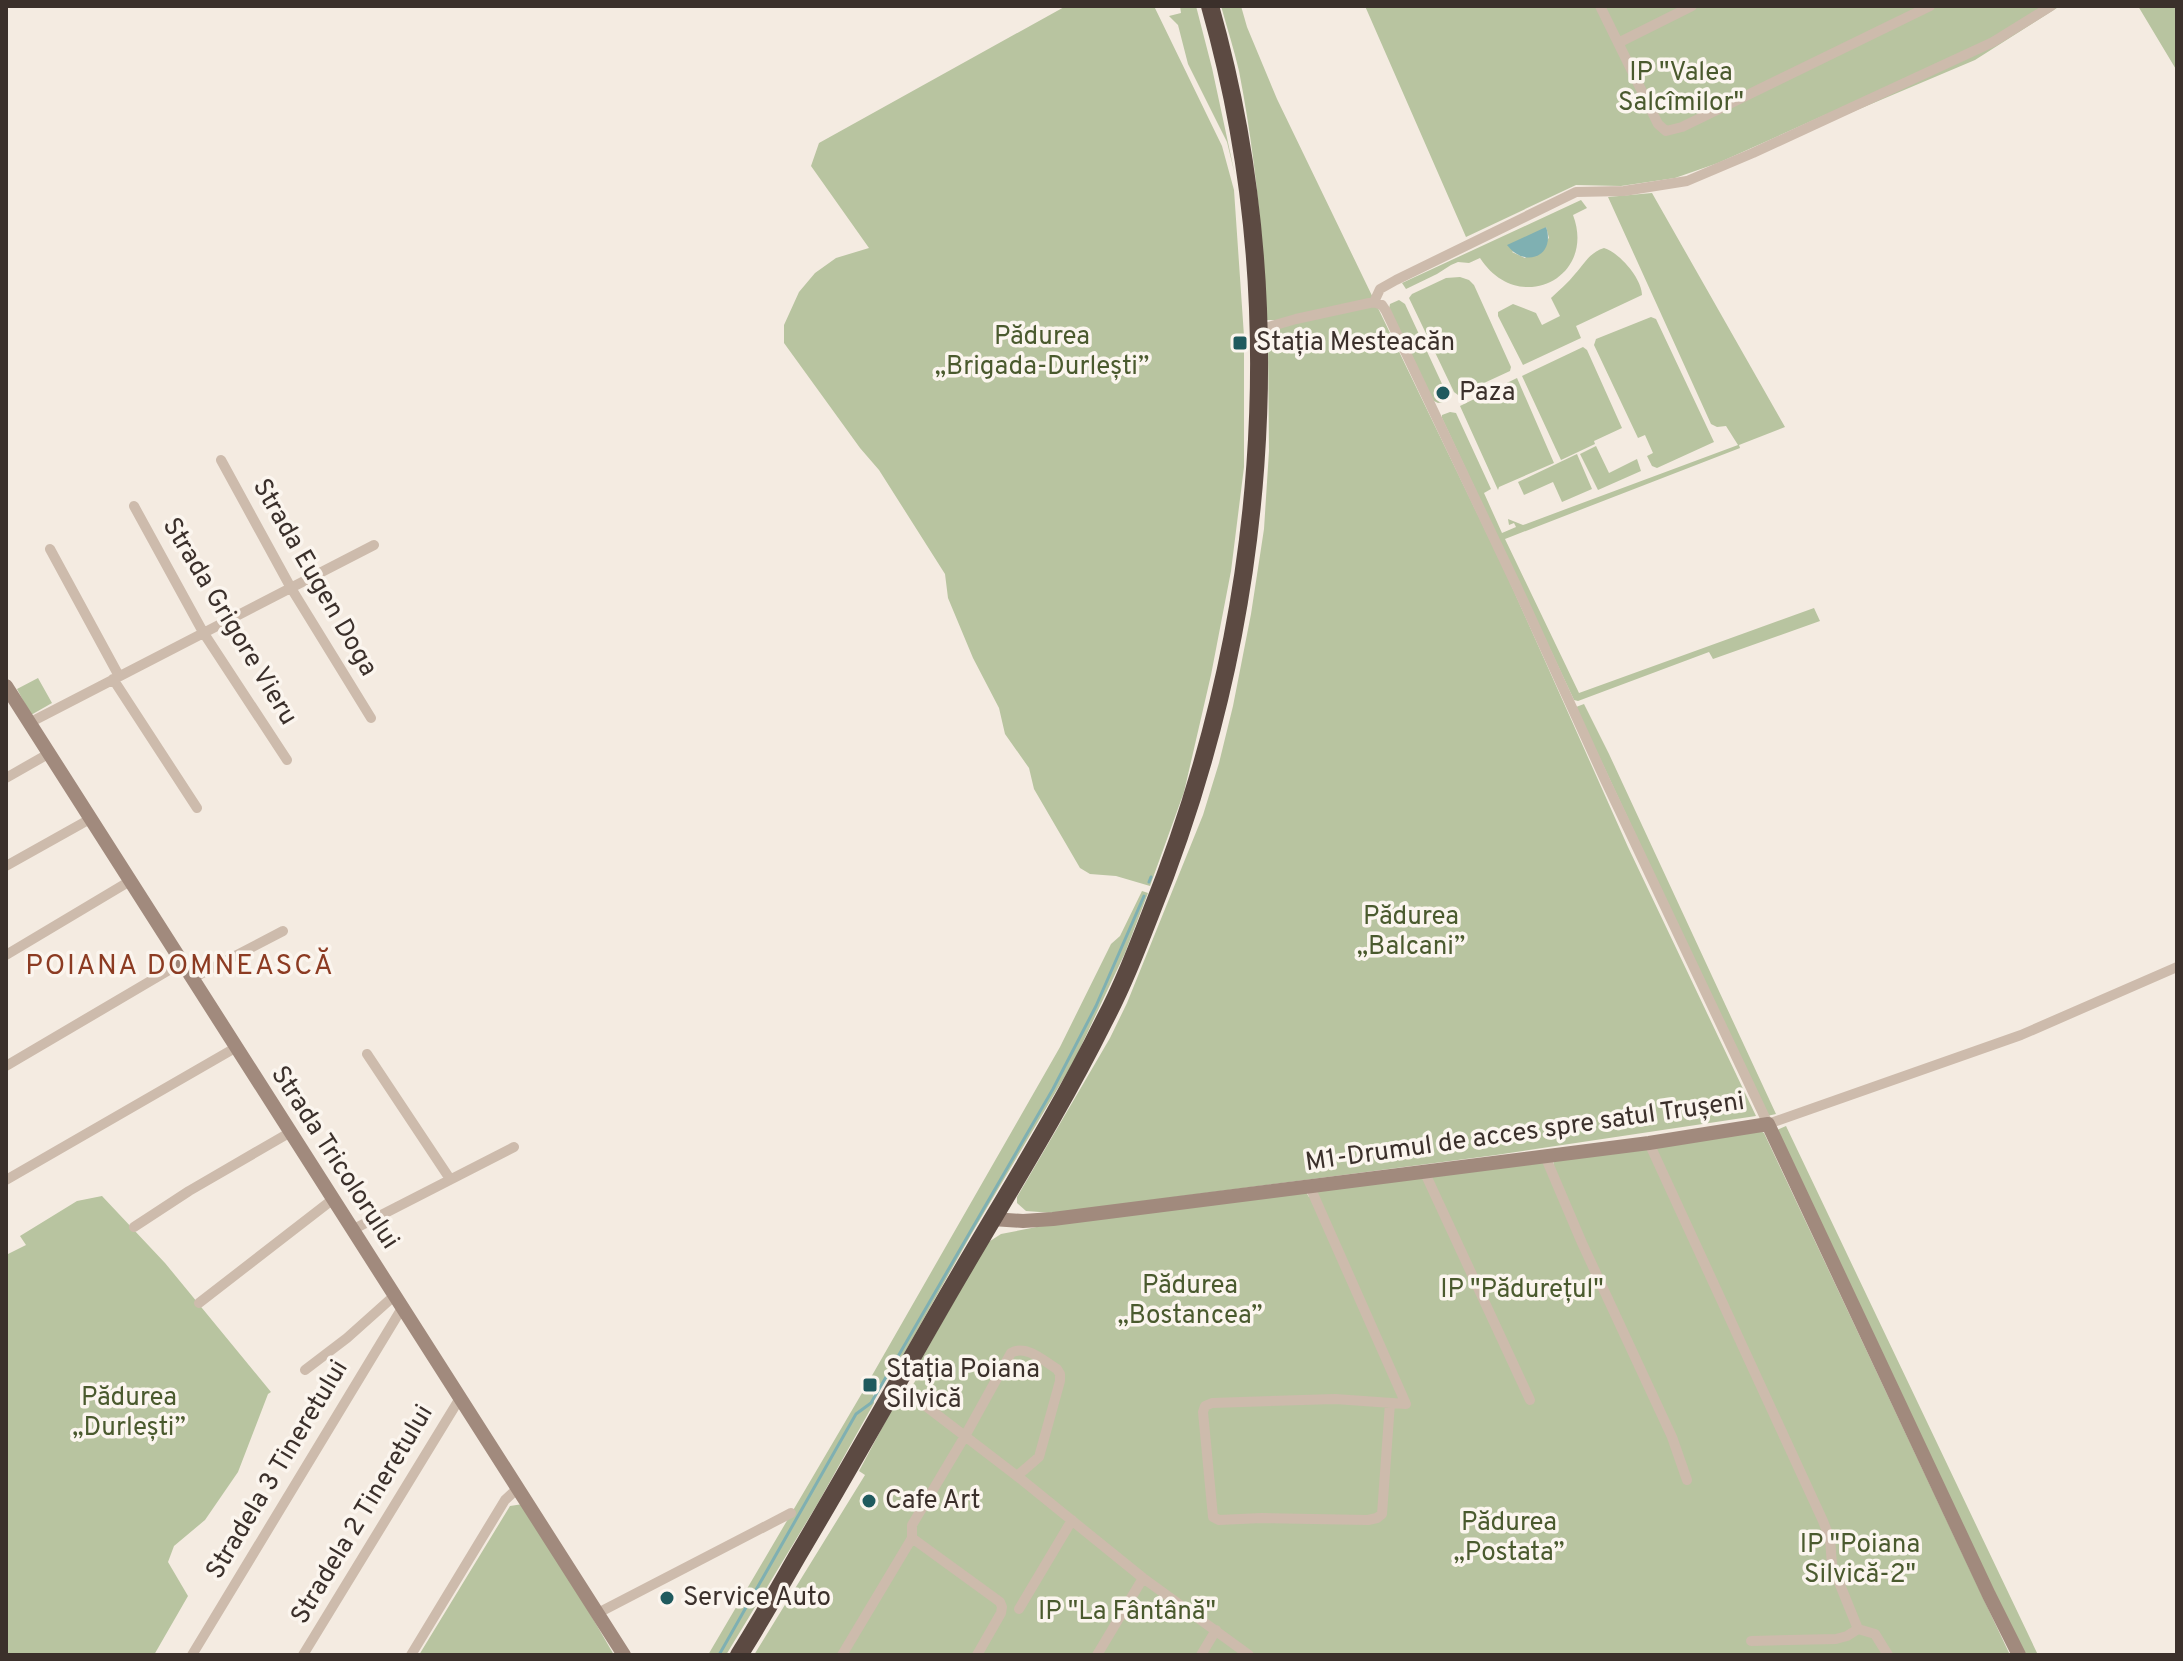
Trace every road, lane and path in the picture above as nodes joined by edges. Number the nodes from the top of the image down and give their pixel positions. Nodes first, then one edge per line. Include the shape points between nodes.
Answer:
1 (1210, 6) edge
2 (1600, 6) edge
3 (1692, 6) edge
4 (1930, 6) edge
5 (2051, 6) edge
6 (1618, 43) junction
7 (1374, 302) junction
8 (1258, 330) junction
9 (221, 460) dead end
10 (134, 506) dead end
11 (374, 545) dead end
12 (50, 549) dead end
13 (291, 588) junction
14 (203, 632) junction
15 (116, 678) junction
16 (7, 691) edge
17 (371, 718) dead end
18 (29, 723) junction
19 (48, 754) junction
20 (287, 760) dead end
21 (6, 778) edge
22 (197, 808) dead end
23 (90, 819) junction
24 (6, 866) edge
25 (130, 881) junction
26 (283, 931) dead end
27 (6, 955) edge
28 (181, 963) junction
29 (2177, 967) edge
30 (191, 979) junction
31 (235, 1048) junction
32 (367, 1054) dead end
33 (6, 1066) edge
34 (1768, 1124) junction
35 (289, 1133) junction
36 (1649, 1143) junction
37 (514, 1147) dead end
38 (1545, 1156) junction
39 (1424, 1171) junction
40 (450, 1179) junction
41 (6, 1180) edge
42 (1310, 1187) junction
43 (332, 1200) junction
44 (992, 1219) junction
45 (134, 1227) dead end
46 (352, 1230) junction
47 (398, 1302) junction
48 (199, 1303) dead end
49 (305, 1370) dead end
50 (897, 1384) junction
51 (460, 1398) junction
52 (1530, 1400) dead end
53 (1390, 1403) junction
54 (965, 1436) junction
55 (1017, 1476) junction
56 (1687, 1480) dead end
57 (518, 1488) junction
58 (791, 1513) dead end
59 (1072, 1520) junction
60 (912, 1538) junction
61 (1143, 1578) junction
62 (1019, 1609) dead end
63 (598, 1613) junction
64 (1858, 1629) junction
65 (1216, 1630) junction
66 (1751, 1641) dead end
67 (192, 1655) edge
68 (303, 1655) edge
69 (411, 1655) edge
70 (624, 1655) edge
71 (739, 1655) edge
72 (842, 1655) edge
73 (977, 1655) edge
74 (1097, 1655) edge
75 (1201, 1655) edge
76 (1249, 1655) edge
77 (1888, 1655) edge
78 (2019, 1655) edge

1 - 8 highway via 1244,172
2 - 6 street
3 - 6 street
4 - 6 street via 1666,131
5 - 7 street via 1993,42 1687,181 1576,192 1396,280 1380,289
7 - 8 street
7 - 34 street via 1386,311
8 - 44 highway via 1256,482 1247,557 1202,771 1160,892 1105,1020
9 - 13 street, Strada Eugen Doga
10 - 14 street, Strada Grigore Vieru
11 - 13 street
12 - 15 street
13 - 14 street
13 - 17 street, Strada Eugen Doga
14 - 15 street
14 - 20 street, Strada Grigore Vieru
15 - 18 street
15 - 22 street
16 - 18 street, Strada Tricolorului
18 - 19 street, Strada Tricolorului
19 - 21 street
19 - 23 street, Strada Tricolorului
23 - 24 street
23 - 25 street, Strada Tricolorului
25 - 27 street
25 - 28 street, Strada Tricolorului
26 - 30 street
28 - 30 street, Strada Tricolorului
28 - 33 street
29 - 34 street via 2021,1035
30 - 31 street, Strada Tricolorului
31 - 35 street, Strada Tricolorului
31 - 41 street
32 - 40 street
34 - 36 street, M1-Drumul de acces spre satul Trușeni
34 - 78 street, M1-Drumul de acces spre satul Trușeni
35 - 43 street, Strada Tricolorului
35 - 45 street
36 - 38 street, M1-Drumul de acces spre satul Trușeni
36 - 64 street via 1823,1521 1832,1565
37 - 40 street
38 - 39 street, M1-Drumul de acces spre satul Trușeni
38 - 56 street
39 - 42 street, M1-Drumul de acces spre satul Trușeni
39 - 52 street
40 - 46 street
42 - 44 street, M1-Drumul de acces spre satul Trușeni via 1053,1219
42 - 53 street via 1406,1404
43 - 46 street, Strada Tricolorului
43 - 48 street
44 - 50 highway
46 - 47 street, Strada Tricolorului
47 - 49 street, Stradela 3 Tineretului
47 - 51 street, Strada Tricolorului
47 - 67 street, Stradela 3 Tineretului
50 - 54 street
50 - 71 highway
51 - 57 street, Strada Tricolorului
51 - 68 street, Stradela 2 Tineretului
53 - 53 street via 1335,1399 1205,1406 1213,1517 1377,1518 1382,1514
54 - 55 street
54 - 55 street via 1011,1353 1025,1350 1057,1369 1060,1381 1039,1457
54 - 60 street via 912,1525
55 - 59 street
57 - 63 street, Strada Tricolorului
57 - 69 street via 505,1500
58 - 63 street
59 - 61 street
59 - 62 street
60 - 72 street
60 - 73 street via 1000,1602 1001,1613
61 - 65 street
61 - 74 street
63 - 70 street, Strada Tricolorului
64 - 66 street via 1836,1639
64 - 77 street via 1875,1634
65 - 75 street
65 - 76 street

